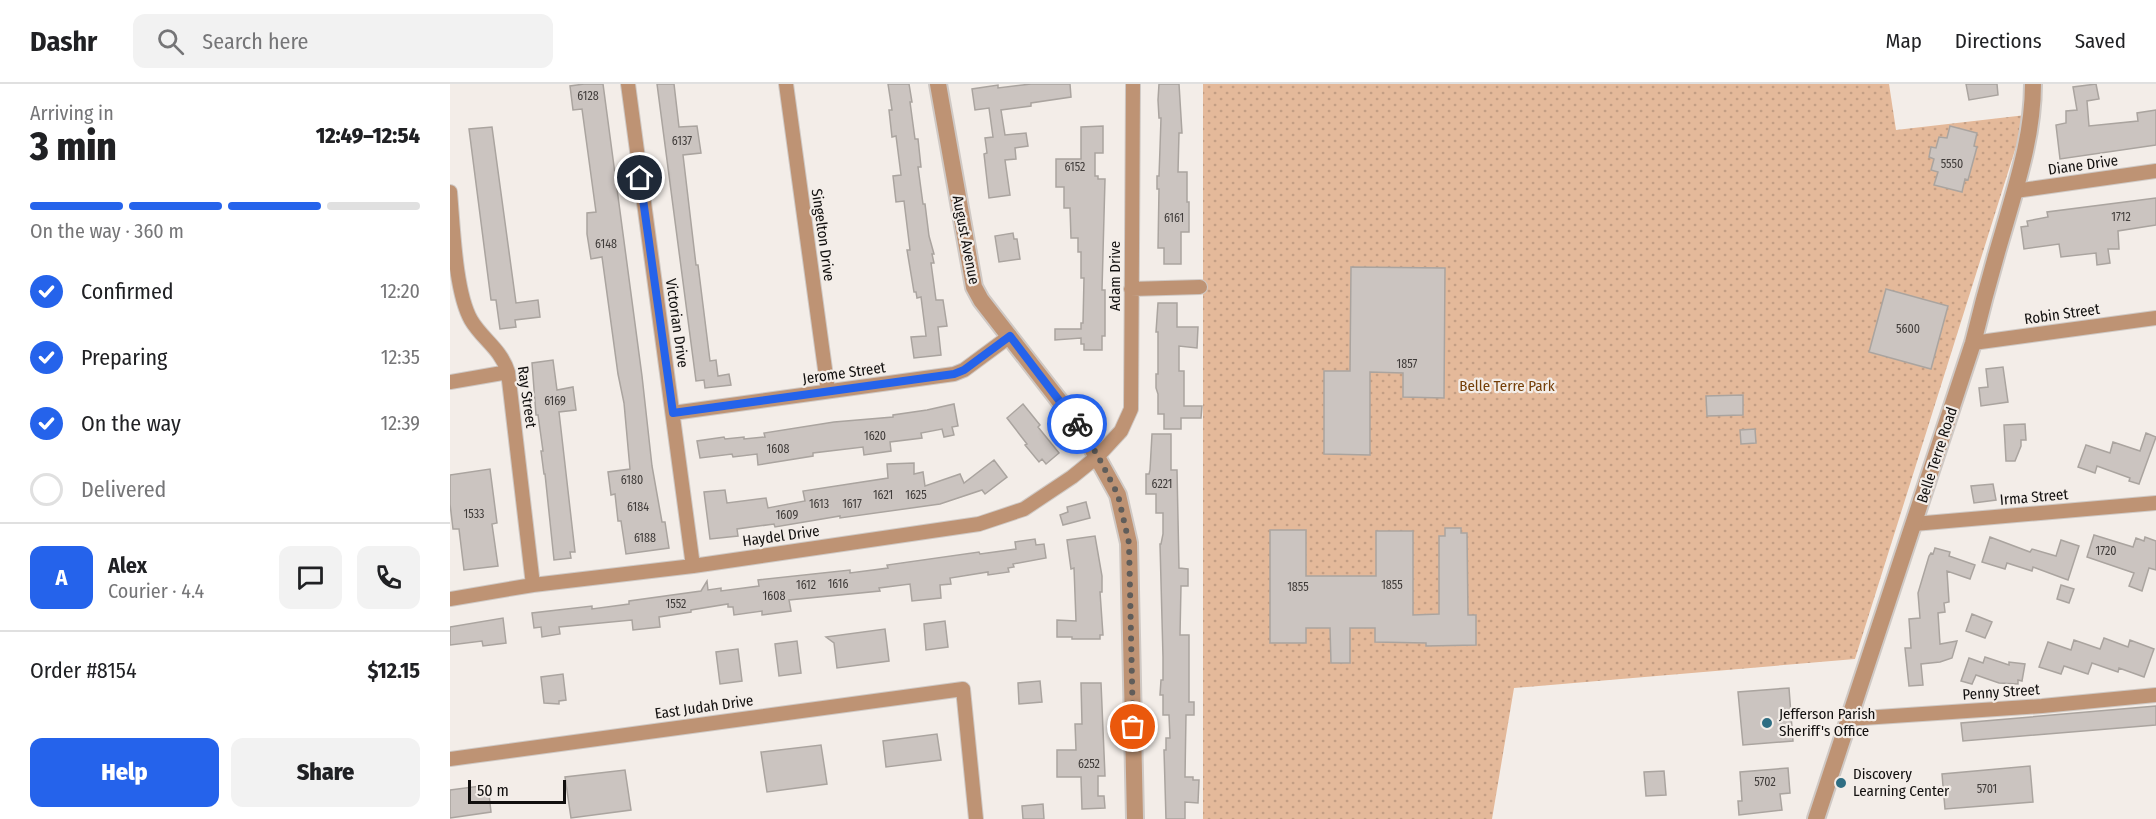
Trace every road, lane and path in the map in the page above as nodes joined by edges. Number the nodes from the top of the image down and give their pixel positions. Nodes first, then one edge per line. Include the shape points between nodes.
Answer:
1 (628, 84) edge
2 (786, 84) edge
3 (938, 84) edge
4 (1133, 84) edge
5 (2033, 84) edge
6 (2156, 171) edge
7 (2015, 190) junction
8 (450, 192) edge
9 (1200, 287) dead end
10 (1131, 289) junction
11 (2156, 318) edge
12 (1010, 336) junction
13 (1973, 343) junction
14 (508, 372) junction
15 (450, 382) edge
16 (828, 392) junction
17 (673, 413) junction
18 (1098, 456) junction
19 (2156, 503) edge
20 (1914, 524) junction
21 (693, 566) junction
22 (533, 585) junction
23 (450, 598) edge
24 (2156, 696) edge
25 (1848, 719) junction
26 (450, 759) edge
27 (976, 819) edge
28 (1135, 819) edge
29 (1816, 819) edge

1 - 17 street, Victorian Drive
2 - 16 street, Singelton Drive
3 - 12 street, August Avenue via 974,287
4 - 10 street, Adam Drive
5 - 7 street, Belle Terre Road via 2032,115
6 - 7 street, Diane Drive
7 - 13 street, Belle Terre Road
8 - 14 street, Ray Street via 464,304 471,321 504,359
9 - 10 street
10 - 18 street, Adam Drive via 1131,409 1121,431
11 - 13 street, Robin Street
12 - 16 street, Jerome Street via 954,374
12 - 18 street, August Avenue
13 - 20 street, Belle Terre Road
14 - 15 street
14 - 22 street, Ray Street
16 - 17 street, Jerome Street
17 - 21 street, Victorian Drive
18 - 21 street, Haydel Drive via 1024,509 979,524
18 - 28 street, August Avenue via 1118,495 1129,543
19 - 20 street, Irma Street
20 - 25 street, Belle Terre Road
21 - 22 street, Haydel Drive
22 - 23 street, Haydel Drive
24 - 25 street, Penny Street
25 - 29 street, Belle Terre Road
26 - 27 street, East Judah Drive via 963,688

